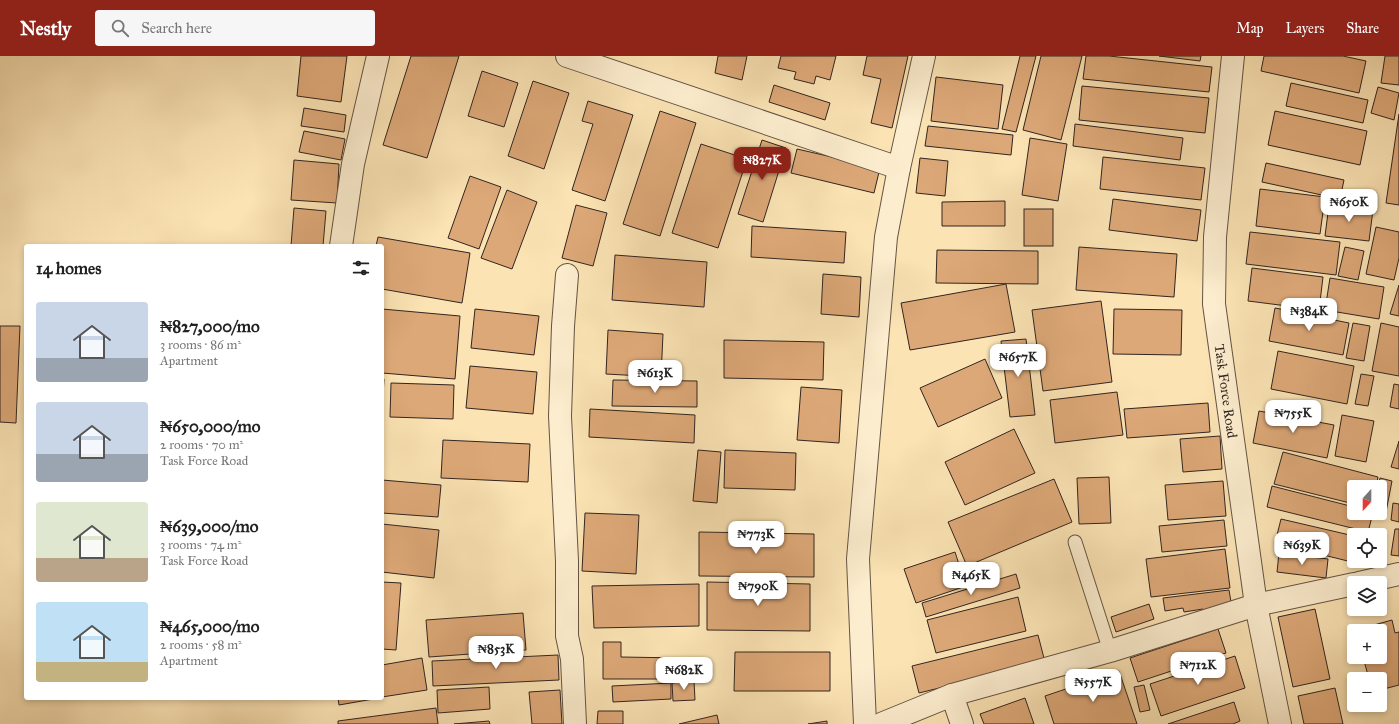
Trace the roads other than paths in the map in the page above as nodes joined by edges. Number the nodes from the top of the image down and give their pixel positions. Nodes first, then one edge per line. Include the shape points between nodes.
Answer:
1 (378, 56) edge
2 (567, 56) edge
3 (924, 56) edge
4 (1233, 56) edge
5 (898, 168) junction
6 (341, 244) edge
7 (567, 275) dead end
8 (1075, 542) dead end
9 (1399, 574) edge
10 (1387, 577) edge
11 (1347, 586) edge
12 (1256, 605) junction
13 (1110, 651) junction
14 (952, 695) junction
15 (575, 724) edge
16 (865, 724) edge
17 (881, 724) edge
18 (962, 724) edge
19 (1280, 724) edge

1 - 6 street via 353,164
2 - 5 street
3 - 5 street
4 - 12 street, Task Force Road via 1215,238 1214,304
5 - 16 street via 886,237 858,559
7 - 15 street via 560,416 567,561 567,636 572,659
8 - 13 lane
9 - 10 street
11 - 12 street
12 - 13 street
12 - 19 street, Task Force Road
13 - 14 street
14 - 17 street
14 - 18 street

